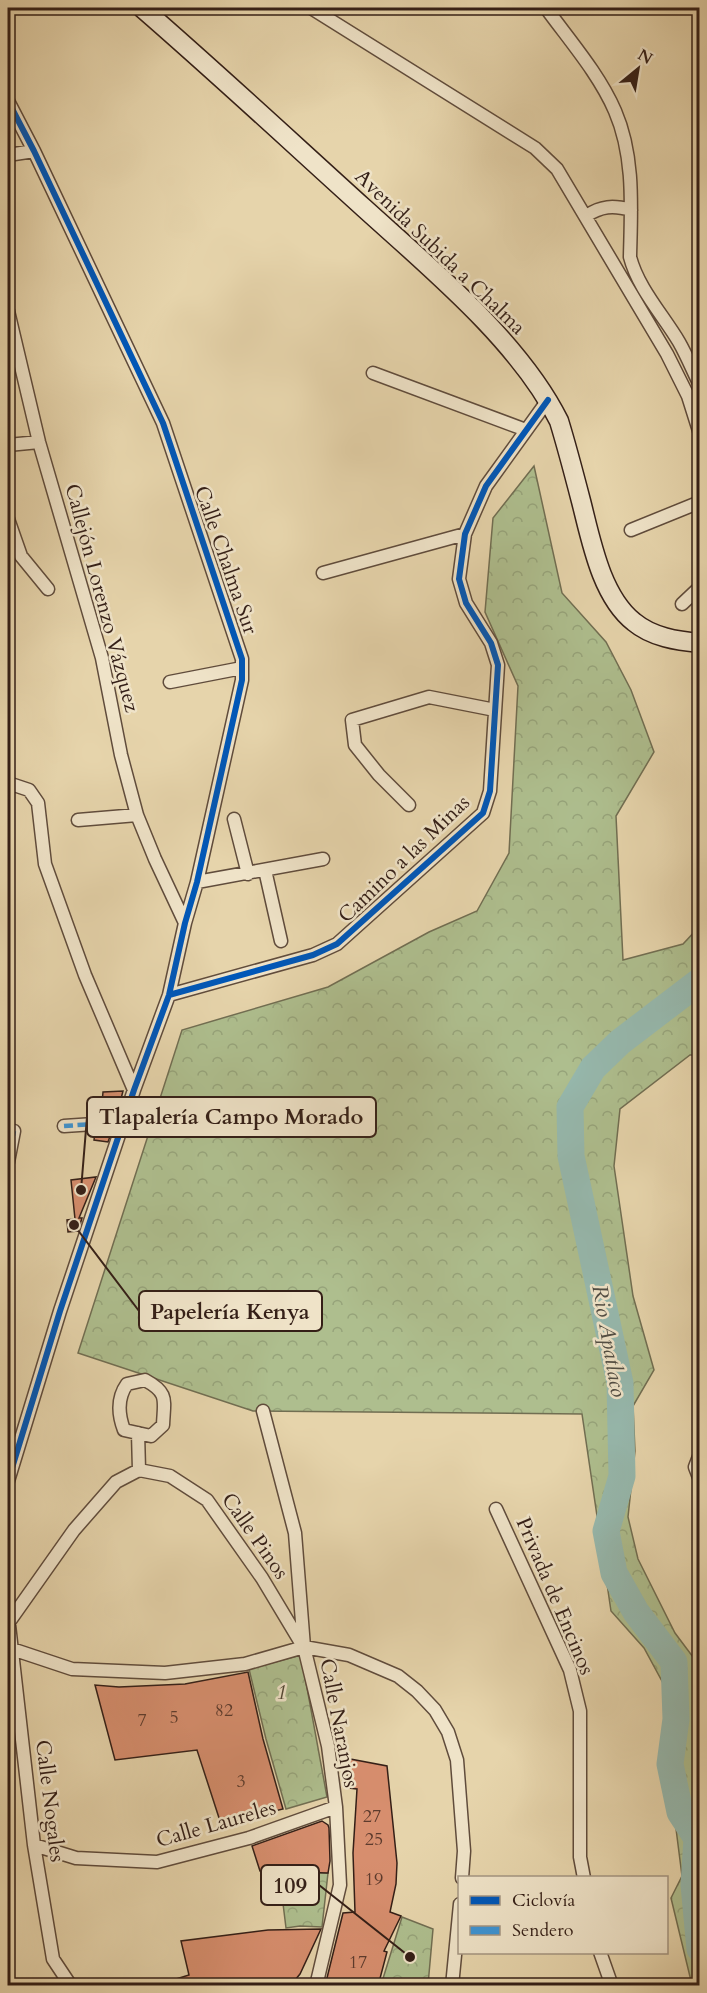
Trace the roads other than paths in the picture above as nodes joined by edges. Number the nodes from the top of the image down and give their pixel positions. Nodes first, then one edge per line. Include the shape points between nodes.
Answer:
1 (142, 8) edge
2 (311, 8) edge
3 (546, 8) edge
4 (8, 101) edge
5 (34, 151) junction
6 (8, 155) edge
7 (631, 210) junction
8 (586, 216) junction
9 (8, 311) edge
10 (11, 345) edge
11 (373, 373) dead end
12 (699, 385) edge
13 (548, 400) junction
14 (526, 430) junction
15 (699, 434) edge
16 (39, 442) junction
17 (8, 445) edge
18 (699, 501) edge
19 (8, 519) edge
20 (631, 530) dead end
21 (465, 534) junction
22 (323, 573) dead end
23 (699, 587) edge
24 (48, 589) dead end
25 (681, 604) dead end
26 (699, 643) edge
27 (242, 668) junction
28 (170, 682) dead end
29 (495, 710) junction
30 (8, 783) edge
31 (409, 805) dead end
32 (137, 815) junction
33 (234, 819) dead end
34 (78, 820) dead end
35 (324, 858) dead end
36 (265, 870) junction
37 (248, 874) junction
38 (197, 882) junction
39 (185, 923) junction
40 (282, 941) dead end
41 (169, 995) junction
42 (134, 1089) junction
43 (124, 1122) junction
44 (64, 1126) dead end
45 (14, 1131) dead end
46 (8, 1162) edge
47 (262, 1411) dead end
48 (138, 1433) junction
49 (699, 1454) edge
50 (139, 1470) junction
51 (699, 1480) edge
52 (8, 1481) edge
53 (496, 1509) dead end
54 (8, 1619) edge
55 (304, 1647) junction
56 (12, 1649) junction
57 (336, 1807) junction
58 (34, 1845) junction
59 (462, 1876) edge
60 (584, 1876) edge
61 (458, 1918) edge
62 (600, 1954) edge
63 (71, 1986) edge
64 (316, 1986) edge
65 (453, 1986) edge
66 (612, 1986) edge

1 - 13 main road, Avenida Subida a Chalma via 484,320
2 - 8 street via 535,148 558,169
3 - 7 street via 615,110 629,163
4 - 5 street, Calle Chalma Sur
5 - 6 street
5 - 27 street, Calle Chalma Sur via 163,423
7 - 8 street via 607,206
7 - 12 street via 632,264 680,344
8 - 15 street via 667,354 688,396
9 - 10 street, Callejón Lorenzo Vázquez
10 - 16 street, Callejón Lorenzo Vázquez
11 - 14 street
13 - 14 street, Camino a las Minas
13 - 26 main road, Avenida Subida a Chalma via 559,421 596,557 616,603 647,630
14 - 21 street, Camino a las Minas via 486,486
16 - 17 street
16 - 32 street, Callejón Lorenzo Vázquez via 102,658
18 - 20 street
19 - 24 street via 21,556
21 - 22 street
21 - 29 street, Camino a las Minas via 459,579 466,603 491,643 498,665
23 - 25 street
27 - 28 street
27 - 38 street, Calle Chalma Sur
29 - 31 street via 429,697 352,720 355,745
29 - 41 street, Camino a las Minas via 490,791 483,813 337,944 313,955
30 - 42 street via 29,790 38,803 45,864 112,1043
32 - 34 street
32 - 39 street, Callejón Lorenzo Vázquez
33 - 37 street
35 - 36 street
36 - 37 street
36 - 40 street
37 - 38 street
38 - 39 street, Calle Chalma Sur
39 - 41 street, Calle Chalma Sur
41 - 42 street, Calle Chalma Sur
42 - 43 street
43 - 44 street
43 - 52 street
45 - 46 street
47 - 55 street via 295,1533
48 - 48 street via 151,1436 163,1425 164,1398 159,1388 145,1380 127,1384 120,1394 124,1430
48 - 50 street
49 - 51 street via 695,1467
50 - 54 street via 116,1482 74,1530
50 - 55 street, Calle Pinos via 170,1476 207,1500
53 - 60 street, Privada de Encinos via 570,1670 580,1711 580,1857
54 - 56 street, Calle Nogales
55 - 56 street via 245,1664 165,1673 72,1669
55 - 57 street, Calle Naranjos via 328,1746
55 - 59 street via 349,1655 398,1676 435,1710 448,1732 457,1760
56 - 58 street, Calle Nogales
57 - 58 street, Calle Laureles via 249,1838 157,1862 76,1857
57 - 64 street, Calle Naranjos via 340,1886
58 - 63 street, Calle Nogales via 54,1959
61 - 65 street
62 - 66 street

